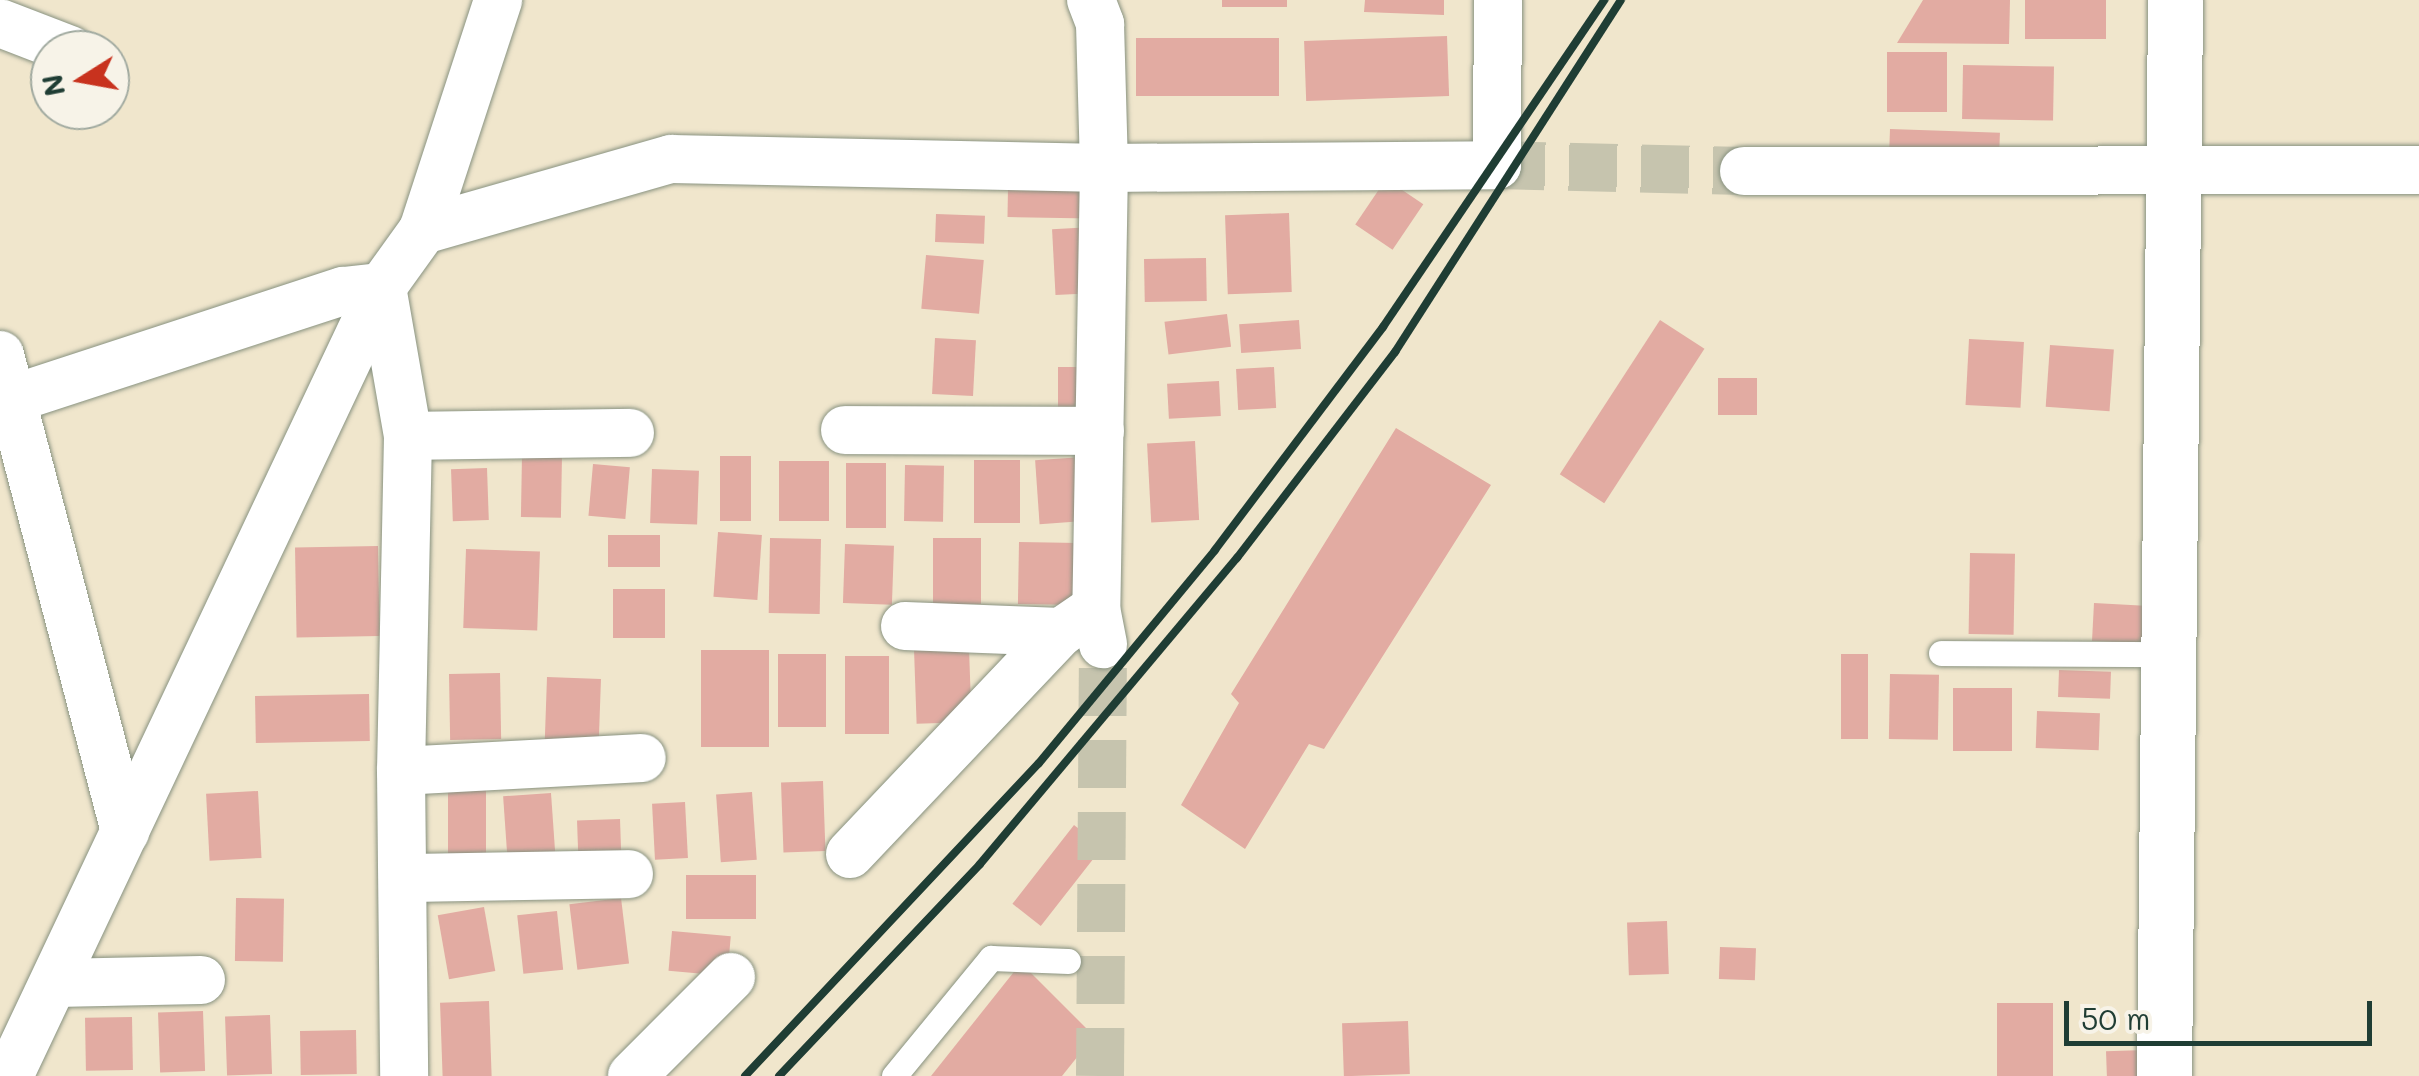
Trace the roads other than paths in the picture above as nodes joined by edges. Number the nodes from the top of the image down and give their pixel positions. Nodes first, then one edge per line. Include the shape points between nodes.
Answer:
1 (498, 0) edge
2 (1091, 0) edge
3 (1498, 0) edge
4 (2174, 0) edge
5 (0, 23) edge
6 (30, 35) edge
7 (2168, 167) junction
8 (1104, 168) junction
9 (2419, 170) edge
10 (1744, 171) tunnel mouth
11 (423, 230) junction
12 (382, 287) junction
13 (4, 385) edge
14 (845, 430) dead end
15 (1100, 431) junction
16 (630, 433) dead end
17 (408, 436) junction
18 (905, 626) dead end
19 (1087, 628) junction
20 (1941, 654) dead end
21 (2166, 654) junction
22 (642, 758) dead end
23 (401, 771) junction
24 (125, 832) junction
25 (850, 854) dead end
26 (629, 874) dead end
27 (406, 878) junction
28 (1068, 960) dead end
29 (731, 977) dead end
30 (201, 980) dead end
31 (55, 982) junction
32 (8, 1076) edge
33 (404, 1076) edge
34 (632, 1076) edge
35 (894, 1076) edge
36 (2164, 1076) edge

1 - 11 street
2 - 8 street via 1100,24
3 - 8 street via 1498,165
4 - 7 street
5 - 6 street
7 - 9 street
7 - 10 street
7 - 21 street
8 - 11 street via 671,159
8 - 15 street
11 - 12 street
12 - 13 street
12 - 17 street
12 - 24 street
13 - 24 street
14 - 15 street
15 - 19 street
16 - 17 street
17 - 23 street
18 - 19 street
19 - 25 street
20 - 21 lane
21 - 36 street
22 - 23 street
23 - 27 street
24 - 31 street
26 - 27 street
27 - 33 street
28 - 35 lane via 991,958
29 - 34 street
30 - 31 street
31 - 32 street

